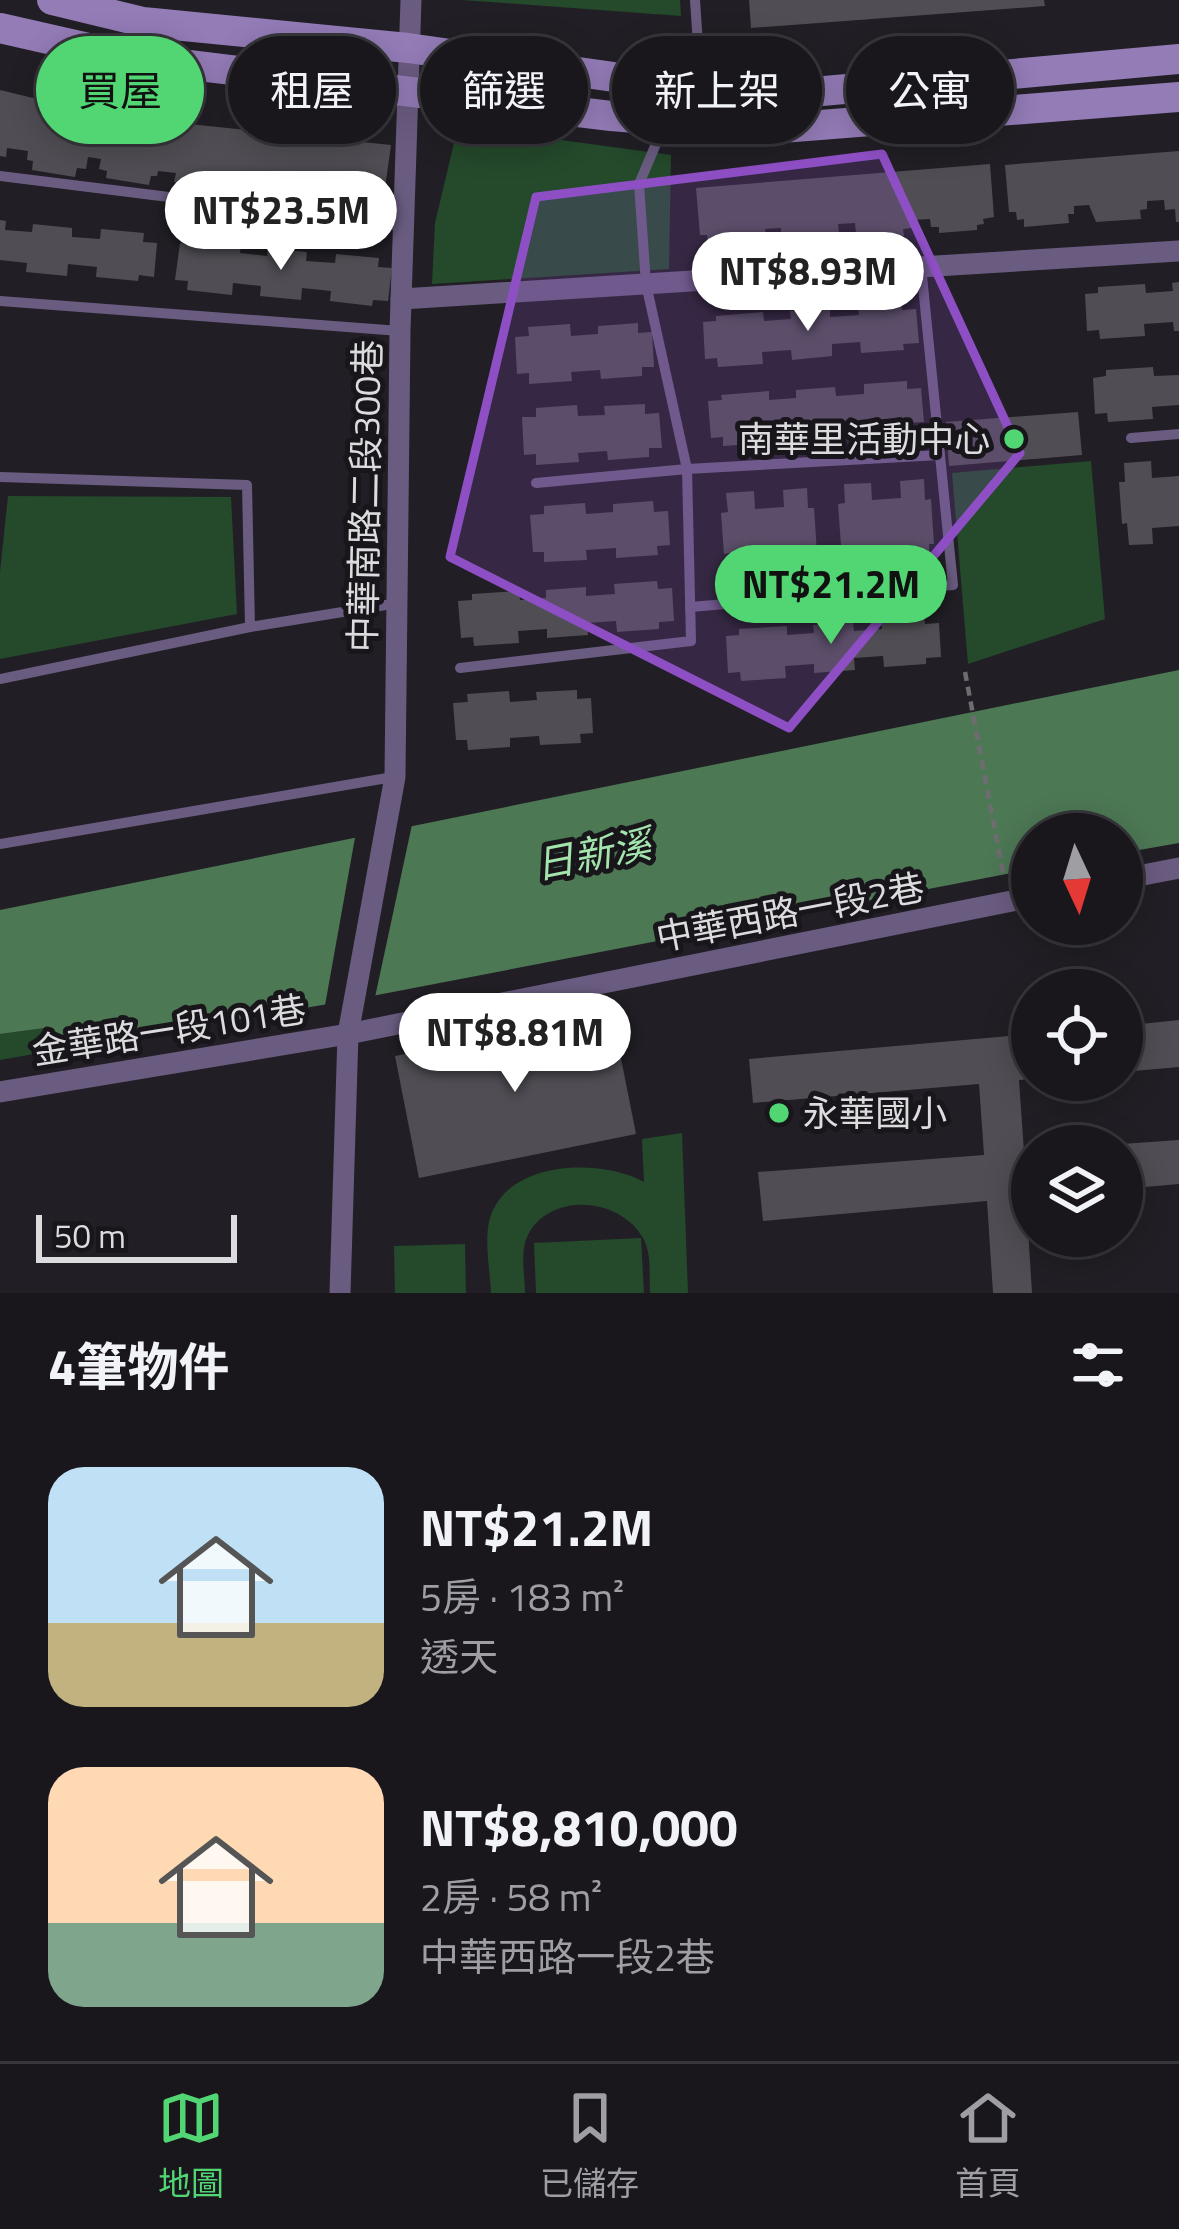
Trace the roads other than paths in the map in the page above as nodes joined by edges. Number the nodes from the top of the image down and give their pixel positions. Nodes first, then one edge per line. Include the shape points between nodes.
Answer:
1 (52, 0) edge
2 (411, 0) edge
3 (695, 0) edge
4 (0, 28) edge
5 (697, 36) edge
6 (408, 48) junction
7 (1179, 59) edge
8 (612, 77) edge
9 (409, 89) junction
10 (822, 92) edge
11 (1179, 97) edge
12 (612, 115) edge
13 (822, 125) edge
14 (658, 144) edge
15 (0, 176) edge
16 (402, 226) junction
17 (1179, 251) edge
18 (921, 266) junction
19 (646, 284) junction
20 (401, 299) junction
21 (0, 302) edge
22 (400, 331) junction
23 (1179, 434) edge
24 (1131, 438) dead end
25 (940, 455) junction
26 (687, 469) junction
27 (0, 477) edge
28 (536, 483) dead end
29 (398, 603) junction
30 (690, 607) junction
31 (250, 627) junction
32 (460, 668) dead end
33 (0, 679) edge
34 (395, 777) junction
35 (0, 844) edge
36 (1179, 868) edge
37 (1143, 875) edge
38 (1011, 901) edge
39 (350, 1024) junction
40 (0, 1092) edge
41 (340, 1293) edge

1 - 6 street via 142,22
2 - 6 street, 中華南路二段300巷
3 - 5 lane
4 - 9 street via 132,58
6 - 8 street
6 - 9 street, 中華南路二段300巷
7 - 10 street
9 - 12 street
9 - 16 street, 中華南路二段300巷
11 - 13 street
14 - 19 lane via 639,184
15 - 16 lane
16 - 20 street, 中華南路二段300巷
17 - 18 street
18 - 19 street
18 - 25 lane
19 - 20 street
19 - 26 lane
20 - 22 street, 中華南路二段300巷
21 - 22 lane
22 - 29 street, 中華南路二段300巷
23 - 24 lane
25 - 26 lane
25 - 30 lane via 953,585
26 - 28 lane
26 - 30 lane
27 - 31 lane via 247,485
29 - 31 lane
29 - 34 street, 中華南路二段300巷
30 - 32 lane via 691,641
31 - 33 lane
34 - 35 lane
34 - 39 street, 中華南路二段300巷
36 - 37 street
38 - 39 street, 中華西路一段2巷
39 - 40 street, 金華路一段101巷
39 - 41 street, 中華南路二段300巷

